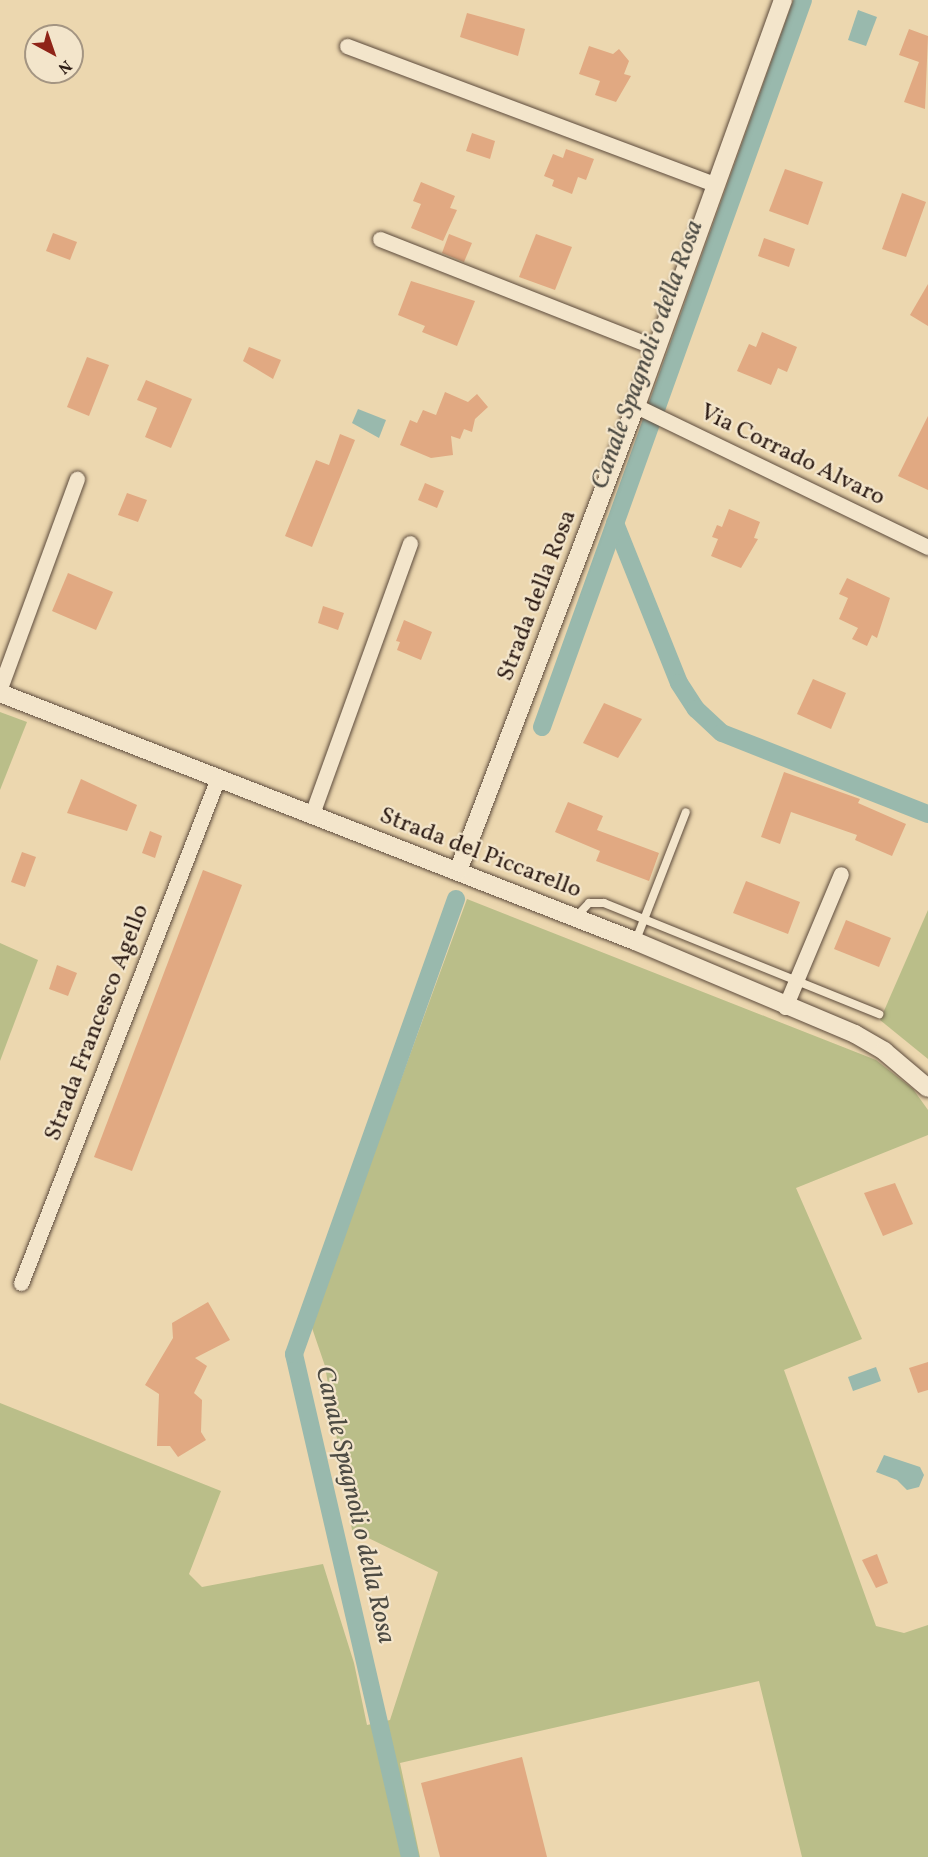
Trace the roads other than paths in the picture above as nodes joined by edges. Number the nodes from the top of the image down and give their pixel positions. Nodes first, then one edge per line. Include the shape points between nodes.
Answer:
1 (783, 0) edge
2 (347, 46) dead end
3 (716, 185) junction
4 (380, 239) dead end
5 (657, 348) junction
6 (636, 406) junction
7 (77, 479) dead end
8 (410, 543) dead end
9 (928, 547) edge
10 (0, 688) edge
11 (0, 693) edge
12 (218, 778) junction
13 (686, 812) dead end
14 (312, 814) junction
15 (458, 870) junction
16 (841, 874) dead end
17 (576, 918) junction
18 (644, 919) junction
19 (635, 941) junction
20 (796, 981) junction
21 (785, 1007) junction
22 (879, 1014) dead end
23 (928, 1088) edge
24 (21, 1283) dead end

1 - 3 street, Strada della Rosa
2 - 3 street
3 - 5 street, Strada della Rosa
4 - 5 street
5 - 6 street, Strada della Rosa
6 - 9 street, Via Corrado Alvaro
6 - 15 street, Strada della Rosa
7 - 10 street
8 - 14 street
11 - 12 street, Strada del Piccarello
12 - 14 street, Strada del Piccarello
12 - 24 street, Strada Francesco Agello
13 - 18 lane
14 - 15 street, Strada del Piccarello
15 - 17 street, Strada del Piccarello
16 - 20 street
17 - 18 lane via 584,906 599,902
17 - 19 street, Strada del Piccarello
18 - 19 lane
18 - 20 lane
19 - 21 street, Strada del Piccarello
20 - 21 street
20 - 22 lane
21 - 23 street, Strada del Piccarello via 864,1039 903,1065

